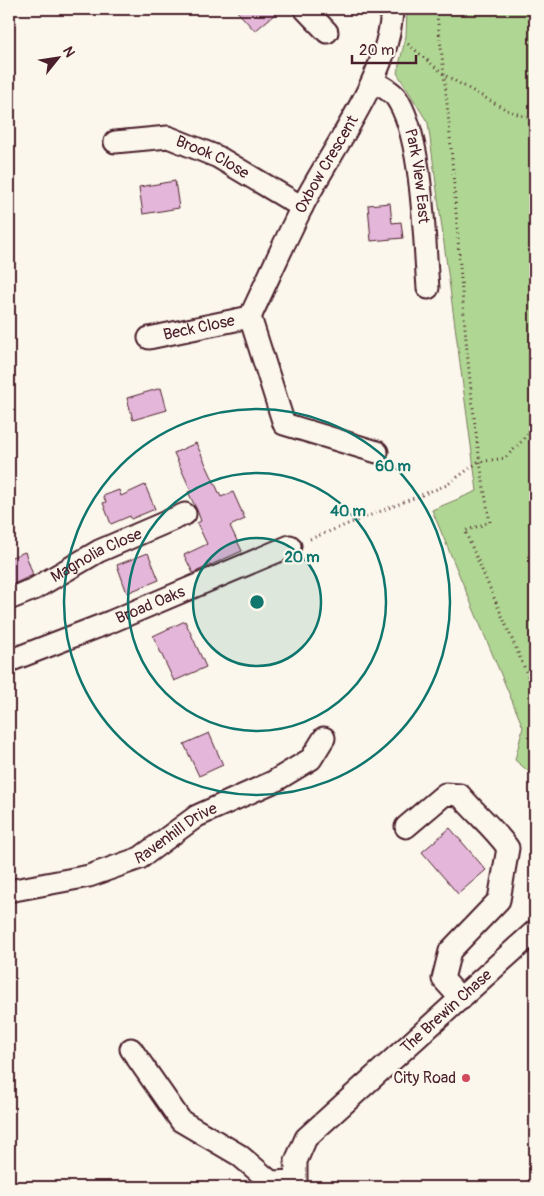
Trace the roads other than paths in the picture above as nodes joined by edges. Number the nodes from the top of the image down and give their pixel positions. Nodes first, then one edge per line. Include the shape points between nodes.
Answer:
1 (305, 9) edge
2 (392, 9) edge
3 (328, 32) dead end
4 (373, 81) junction
5 (115, 142) dead end
6 (302, 207) junction
7 (428, 288) dead end
8 (250, 317) junction
9 (149, 338) dead end
10 (377, 452) dead end
11 (185, 514) dead end
12 (290, 546) road end
13 (9, 599) edge
14 (9, 661) edge
15 (324, 738) dead end
16 (406, 827) dead end
17 (9, 891) edge
18 (535, 931) edge
19 (461, 999) junction
20 (130, 1049) dead end
21 (296, 1184) edge

1 - 3 street
2 - 4 street, Oxbow Crescent via 391,30
4 - 6 street, Oxbow Crescent
4 - 7 street, Park View East via 394,96 409,126 417,162
5 - 6 street, Brook Close via 168,137 218,157
6 - 8 street, Oxbow Crescent
8 - 9 street, Beck Close
8 - 10 street via 284,424
11 - 13 street, Magnolia Close via 98,550 34,589
12 - 14 street, Broad Oaks
15 - 17 street, Ravenhill Drive via 311,758 273,782 198,816 140,858 89,876
16 - 19 street via 445,794 460,795 496,831 508,848 499,900 450,951 443,979
18 - 19 street, The Brewin Chase
19 - 21 street, The Brewin Chase via 306,1138 296,1161
20 - 21 street via 181,1121 239,1154 271,1182

